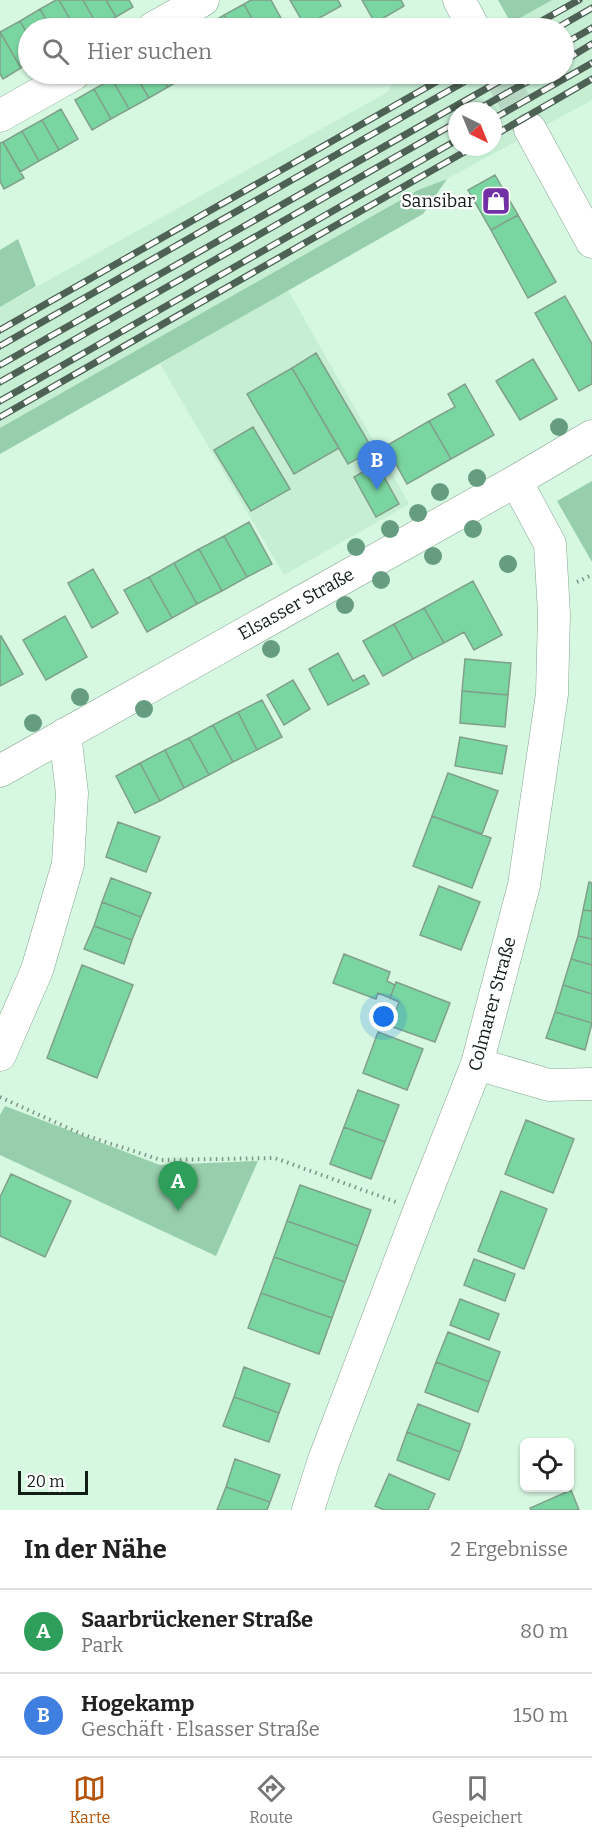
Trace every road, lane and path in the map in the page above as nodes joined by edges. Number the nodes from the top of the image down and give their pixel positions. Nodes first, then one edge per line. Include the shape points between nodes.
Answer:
1 (203, 0) edge
2 (459, 0) edge
3 (171, 18) edge
4 (469, 18) edge
5 (56, 84) edge
6 (0, 116) edge
7 (531, 129) tunnel mouth
8 (592, 242) edge
9 (592, 436) edge
10 (516, 482) junction
11 (65, 734) junction
12 (0, 771) edge
13 (0, 1055) edge
14 (477, 1064) junction
15 (592, 1084) edge
16 (0, 1097) edge
17 (419, 1210) junction
18 (308, 1510) edge

1 - 3 street
2 - 4 street
5 - 6 street
7 - 8 street
9 - 10 street, Elsasser Straße
10 - 11 street, Elsasser Straße
10 - 14 street, Colmarer Straße via 550,544 554,614 552,694 524,885
11 - 12 street, Elsasser Straße
11 - 13 street via 72,793 68,864 37,970
14 - 15 street via 549,1085
14 - 17 street, Colmarer Straße
16 - 17 path via 81,1134 161,1160 274,1158
17 - 18 street, Colmarer Straße

